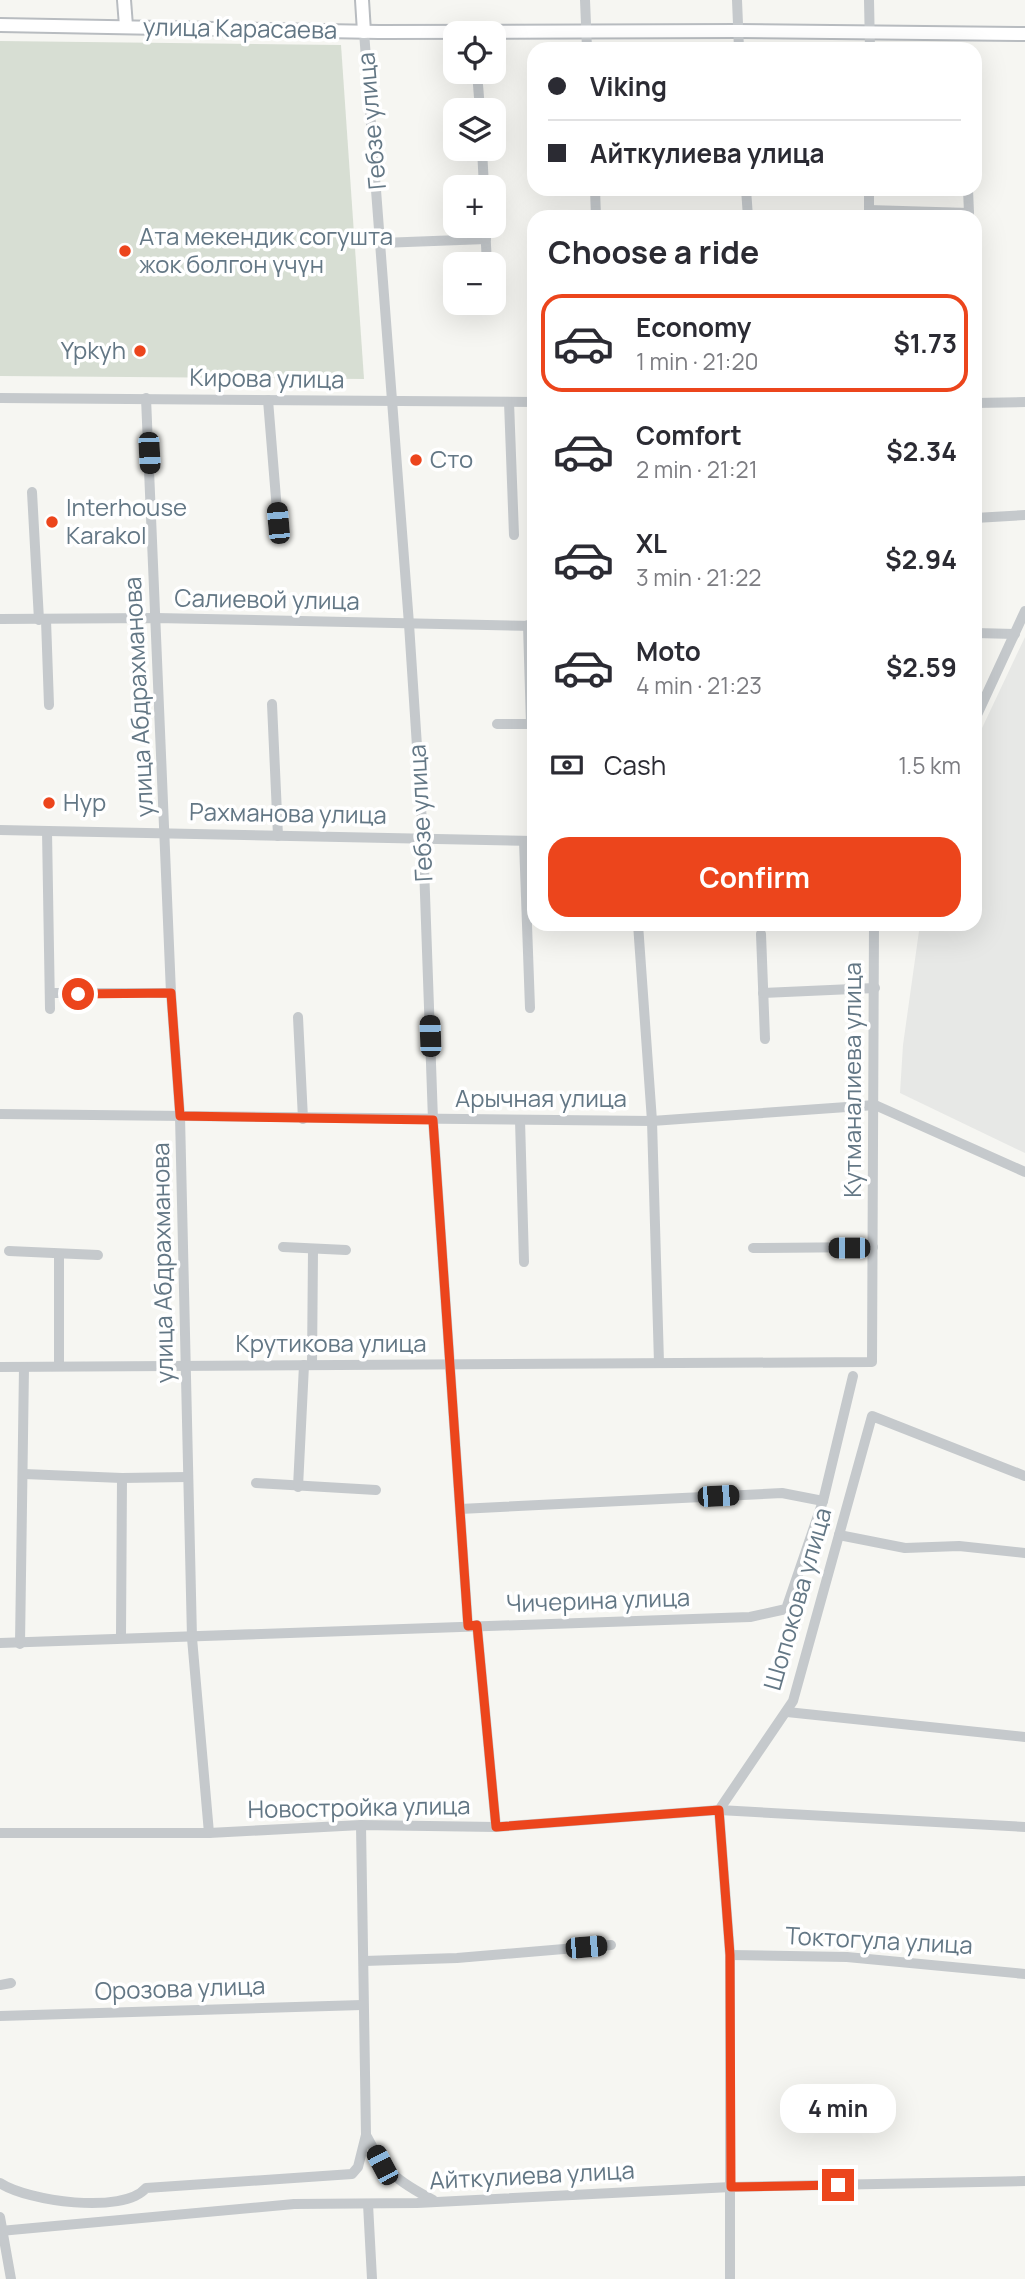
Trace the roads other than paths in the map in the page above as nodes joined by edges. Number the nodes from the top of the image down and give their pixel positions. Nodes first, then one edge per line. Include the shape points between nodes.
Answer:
1 (124, 0) edge
2 (362, 0) edge
3 (585, 0) edge
4 (737, 0) edge
5 (869, 0) edge
6 (0, 25) edge
7 (126, 26) junction
8 (738, 31) junction
9 (364, 32) junction
10 (443, 32) edge
11 (506, 32) edge
12 (586, 32) junction
13 (870, 33) junction
14 (1025, 34) edge
15 (587, 42) edge
16 (739, 42) edge
17 (870, 42) edge
18 (485, 239) joint
19 (382, 243) junction
20 (486, 252) edge
21 (0, 398) edge
22 (146, 398) junction
23 (268, 400) junction
24 (394, 401) junction
25 (509, 402) junction
26 (527, 402) edge
27 (1025, 402) edge
28 (982, 403) edge
29 (32, 492) dead end
30 (1025, 515) edge
31 (982, 518) edge
32 (278, 523) dead end
33 (514, 535) dead end
34 (1025, 611) edge
35 (156, 618) junction
36 (0, 619) edge
37 (43, 620) junction
38 (410, 624) junction
39 (527, 625) edge
40 (982, 633) edge
41 (1015, 634) junction
42 (982, 704) edge
43 (49, 705) dead end
44 (272, 705) dead end
45 (497, 724) dead end
46 (527, 724) edge
47 (0, 830) edge
48 (47, 831) junction
49 (166, 833) junction
50 (278, 836) junction
51 (423, 838) junction
52 (527, 841) edge
53 (530, 931) edge
54 (638, 931) edge
55 (874, 931) edge
56 (761, 934) dead end
57 (874, 988) junction
58 (50, 993) junction
59 (171, 993) junction
60 (763, 993) junction
61 (530, 1008) dead end
62 (50, 1009) dead end
63 (298, 1017) dead end
64 (765, 1039) dead end
65 (875, 1105) junction
66 (0, 1114) edge
67 (180, 1116) junction
68 (303, 1119) junction
69 (433, 1120) junction
70 (520, 1120) junction
71 (652, 1121) junction
72 (1025, 1172) edge
73 (283, 1247) dead end
74 (873, 1247) junction
75 (754, 1248) dead end
76 (313, 1250) junction
77 (345, 1250) dead end
78 (9, 1251) dead end
79 (59, 1254) junction
80 (98, 1255) dead end
81 (524, 1262) dead end
82 (872, 1362) joint
83 (659, 1363) junction
84 (448, 1364) junction
85 (308, 1365) junction
86 (59, 1366) junction
87 (187, 1366) junction
88 (0, 1367) edge
89 (24, 1367) junction
90 (853, 1376) dead end
91 (24, 1474) junction
92 (1025, 1476) edge
93 (188, 1477) junction
94 (122, 1478) junction
95 (256, 1483) dead end
96 (298, 1487) junction
97 (376, 1490) dead end
98 (822, 1501) junction
99 (460, 1509) junction
100 (839, 1535) junction
101 (1025, 1553) edge
102 (473, 1626) junction
103 (121, 1637) junction
104 (192, 1638) junction
105 (0, 1643) edge
106 (20, 1644) junction
107 (787, 1712) junction
108 (1025, 1737) edge
109 (719, 1810) junction
110 (361, 1825) junction
111 (496, 1827) junction
112 (1025, 1827) edge
113 (0, 1833) edge
114 (209, 1833) junction
115 (611, 1945) dead end
116 (730, 1955) junction
117 (364, 1961) junction
118 (1025, 1974) edge
119 (362, 2005) junction
120 (0, 2016) edge
121 (366, 2135) junction
122 (1025, 2181) edge
123 (0, 2182) edge
124 (731, 2187) junction
125 (436, 2202) junction
126 (368, 2204) junction
127 (0, 2217) edge
128 (1, 2231) edge
129 (11, 2279) edge
130 (372, 2279) edge
131 (730, 2279) edge

1 - 7 main road
2 - 9 main road, Гебзе улица
3 - 12 street
4 - 8 street
5 - 13 street
6 - 7 main road, улица Карасаева
7 - 9 main road, улица Карасаева
8 - 12 main road, улица Карасаева
8 - 13 main road, улица Карасаева
8 - 16 street
9 - 10 main road, улица Карасаева
9 - 19 street, Гебзе улица
11 - 12 main road, улица Карасаева
12 - 15 street
13 - 14 main road, улица Карасаева
13 - 17 street
18 - 19 street
18 - 20 street
19 - 24 street, Гебзе улица
21 - 22 street, Кирова улица
22 - 23 street, Кирова улица
22 - 35 street, улица Абдрахманова
23 - 24 street, Кирова улица
23 - 32 street
24 - 25 street, Кирова улица
24 - 38 street, Гебзе улица
25 - 26 street, Кирова улица
25 - 33 street
27 - 28 street
29 - 37 street
30 - 31 street
34 - 41 street
35 - 37 street, Салиевой улица
35 - 38 street, Салиевой улица
35 - 49 street, улица Абдрахманова
36 - 37 street, Салиевой улица
37 - 43 street
38 - 39 street, Салиевой улица
38 - 51 street, Гебзе улица
40 - 41 street
41 - 42 street
44 - 50 street
45 - 46 street
47 - 48 street, Рахманова улица
48 - 49 street, Рахманова улица
48 - 58 street
49 - 50 street, Рахманова улица
49 - 59 street, улица Абдрахманова
50 - 51 street, Рахманова улица
51 - 52 street, Рахманова улица
51 - 69 street, Гебзе улица
53 - 61 street
54 - 71 street
55 - 57 street, Кутманалиева улица
56 - 60 street
57 - 60 street
57 - 65 street, Кутманалиева улица
58 - 59 street
58 - 62 street
59 - 67 street, улица Абдрахманова
60 - 64 street
63 - 68 street
65 - 71 street, Арычная улица
65 - 72 street, Арычная улица
65 - 74 street, Кутманалиева улица
66 - 67 street, Арычная улица
67 - 68 street, Арычная улица
67 - 87 street, улица Абдрахманова
68 - 69 street, Арычная улица
69 - 70 street, Арычная улица
69 - 84 street, Гебзе улица
70 - 71 street, Арычная улица
70 - 81 street
71 - 83 street
73 - 76 street
74 - 75 street
74 - 82 street, Кутманалиева улица
76 - 77 street
76 - 85 street
78 - 79 street
79 - 80 street
79 - 86 street
82 - 83 street, Крутикова улица
83 - 84 street, Крутикова улица
84 - 85 street, Крутикова улица
84 - 99 street, Гебзе улица
85 - 87 street, Крутикова улица
85 - 96 street
86 - 87 street, Крутикова улица
86 - 89 street, Крутикова улица
87 - 93 street, улица Абдрахманова
88 - 89 street, Крутикова улица
89 - 91 street
90 - 98 street, Чичерина улица
91 - 94 street
91 - 106 street
92 - 100 street, Шопокова улица via 872,1416
93 - 94 street
93 - 104 street, улица Абдрахманова
94 - 103 street
95 - 96 street
96 - 97 street
98 - 99 street via 782,1493
98 - 102 street, Чичерина улица via 786,1609 750,1618
99 - 102 street, Гебзе улица
100 - 101 street via 905,1548 959,1546
100 - 107 street, Шопокова улица
102 - 104 street, Чичерина улица
102 - 111 street, Гебзе улица
103 - 104 street, Чичерина улица
103 - 106 street, Чичерина улица
104 - 114 street, улица Абдрахманова
105 - 106 street, Чичерина улица
107 - 108 street
107 - 109 street, Шопокова улица
109 - 111 street, Новостройка улица
109 - 112 street, Новостройка улица
109 - 116 street
110 - 111 street, Новостройка улица
110 - 114 street, Новостройка улица
110 - 117 street
113 - 114 street, Новостройка улица
115 - 117 street
116 - 118 street, Токтогула улица via 847,1957
116 - 124 street
117 - 119 street
119 - 120 street, Орозова улица
119 - 121 street
121 - 123 street via 352,2174 146,2188 119,2201 70,2202 32,2196
121 - 125 street via 382,2165 395,2178
122 - 124 street, Айткулиева улица
124 - 125 street, Айткулиева улица
124 - 131 street
125 - 126 street, Айткулиева улица
126 - 128 street, Айткулиева улица via 294,2204
126 - 130 street
127 - 128 street
128 - 129 street

